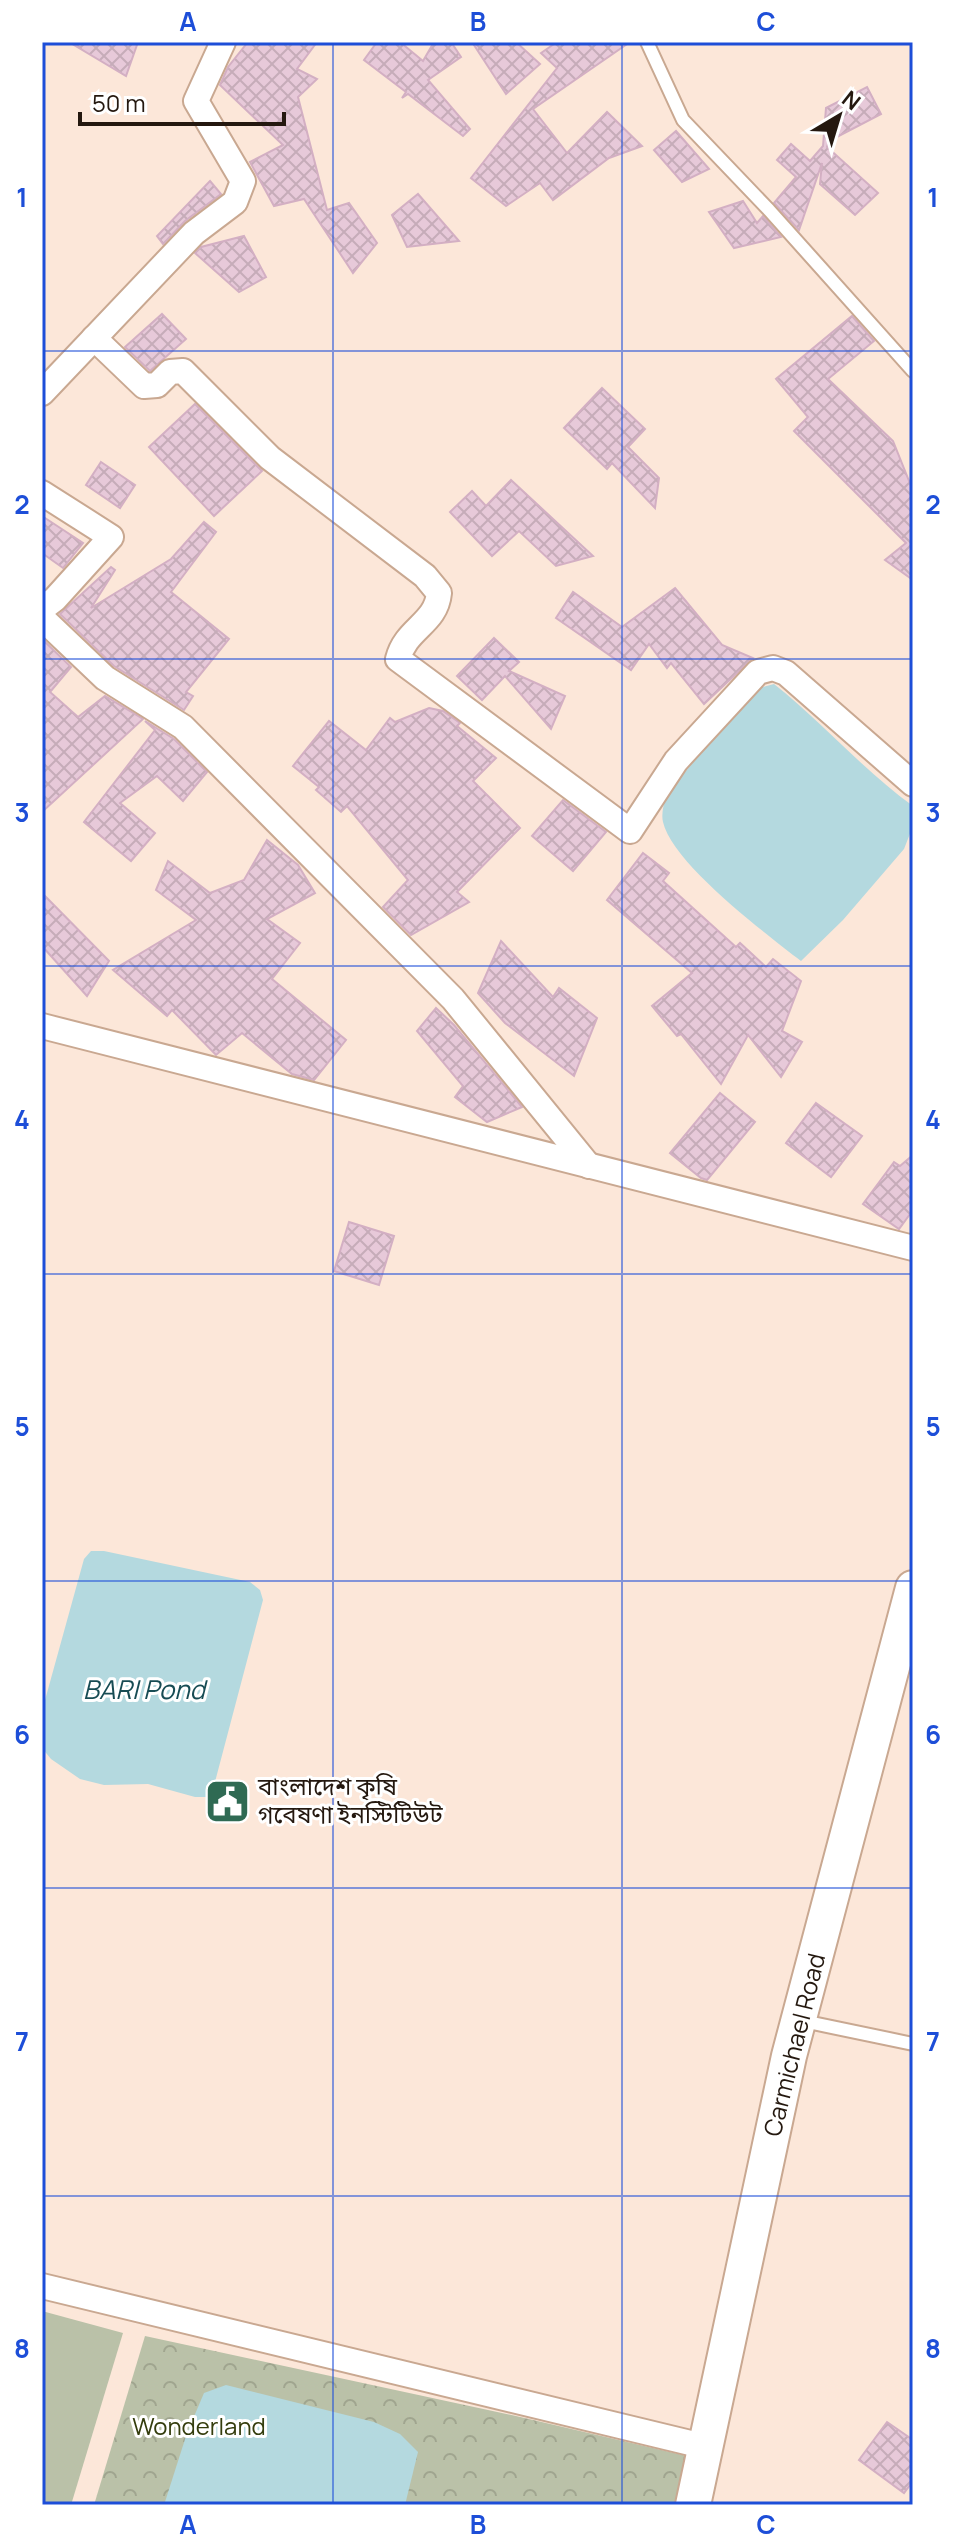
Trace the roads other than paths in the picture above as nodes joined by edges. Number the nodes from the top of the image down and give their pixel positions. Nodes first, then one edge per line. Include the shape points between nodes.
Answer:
1 (223, 42) edge
2 (647, 42) edge
3 (94, 338) junction
4 (913, 371) edge
5 (42, 393) edge
6 (42, 493) edge
7 (42, 609) edge
8 (42, 618) edge
9 (913, 784) edge
10 (42, 1026) edge
11 (589, 1166) junction
12 (913, 1248) edge
13 (913, 1588) edge
14 (799, 2020) junction
15 (913, 2044) edge
16 (42, 2286) edge
17 (707, 2447) junction
18 (693, 2505) edge

1 - 3 street via 196,101 243,181 235,202 194,233
2 - 4 lane via 683,120
3 - 5 street
3 - 9 street via 144,386 183,371 270,458 425,576 439,593 438,608 402,644 398,659 630,831 676,761 758,672 773,668 786,673
6 - 7 street via 111,537
8 - 11 street via 105,678 183,727 453,999
10 - 11 street
11 - 12 street
13 - 14 street, Carmichael Road
14 - 15 lane
14 - 17 street, Carmichael Road
16 - 17 street
17 - 18 street, Carmichael Road

